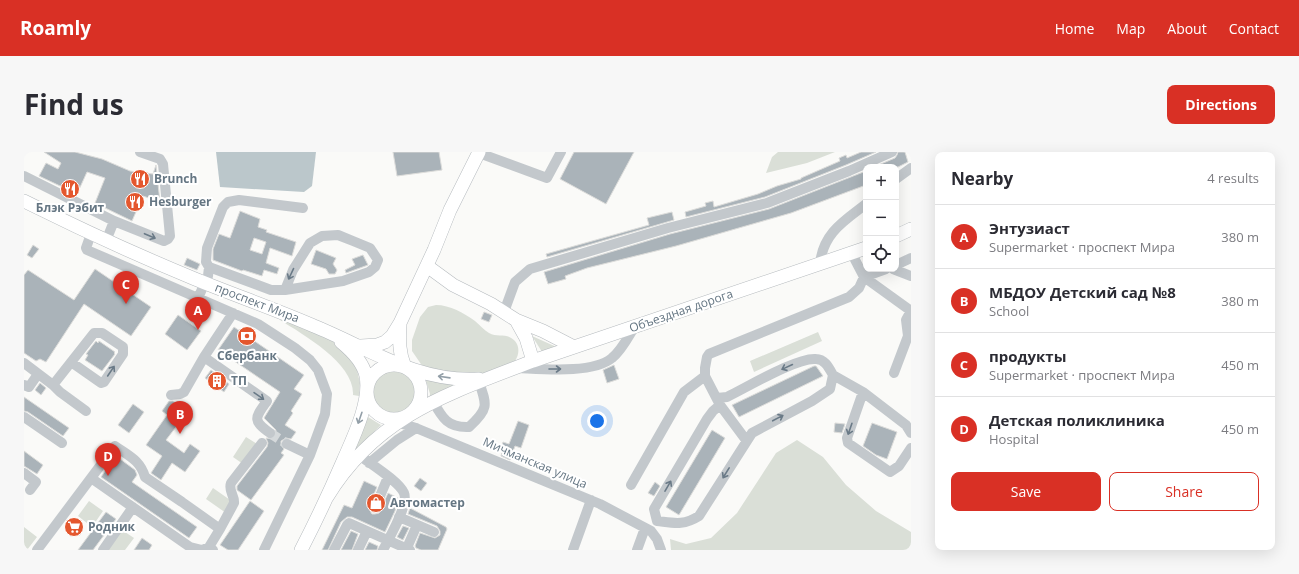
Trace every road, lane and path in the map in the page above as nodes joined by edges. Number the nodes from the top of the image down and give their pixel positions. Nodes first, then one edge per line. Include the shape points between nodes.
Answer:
1 (140, 152) edge
2 (561, 152) edge
3 (892, 152) edge
4 (479, 153) edge
5 (911, 168) edge
6 (24, 176) edge
7 (899, 177) edge
8 (24, 201) edge
9 (863, 206) edge
10 (304, 208) dead end
11 (114, 221) junction
12 (911, 229) edge
13 (91, 234) junction
14 (899, 235) edge
15 (106, 241) junction
16 (863, 249) edge
17 (852, 254) junction
18 (911, 258) edge
19 (820, 264) junction
20 (899, 264) edge
21 (427, 266) junction
22 (209, 267) junction
23 (899, 271) edge
24 (878, 272) edge
25 (911, 276) edge
26 (864, 277) junction
27 (206, 283) junction
28 (271, 290) junction
29 (285, 290) junction
30 (198, 298) junction
31 (261, 305) junction
32 (911, 311) edge
33 (504, 312) junction
34 (234, 313) junction
35 (516, 320) junction
36 (400, 323) junction
37 (314, 326) junction
38 (635, 326) junction
39 (356, 345) junction
40 (574, 347) junction
41 (204, 357) junction
42 (533, 361) junction
43 (71, 362) junction
44 (24, 363) edge
45 (405, 368) junction
46 (516, 368) junction
47 (894, 373) dead end
48 (38, 374) junction
49 (496, 375) junction
50 (833, 375) junction
51 (705, 376) junction
52 (479, 382) junction
53 (24, 385) edge
54 (53, 385) junction
55 (366, 387) junction
56 (863, 392) junction
57 (171, 396) dead end
58 (433, 401) junction
59 (718, 402) junction
60 (86, 411) dead end
61 (409, 415) junction
62 (24, 417) edge
63 (392, 421) junction
64 (416, 428) junction
65 (270, 433) tunnel mouth
66 (911, 433) edge
67 (746, 440) junction
68 (62, 443) dead end
69 (262, 443) dead end
70 (287, 444) tunnel mouth
71 (911, 448) edge
72 (310, 455) junction
73 (364, 459) junction
74 (24, 474) edge
75 (388, 477) junction
76 (92, 478) junction
77 (631, 485) dead end
78 (30, 490) dead end
79 (327, 497) junction
80 (590, 500) junction
81 (133, 507) junction
82 (375, 508) dead end
83 (399, 517) junction
84 (417, 525) junction
85 (645, 528) junction
86 (220, 529) junction
87 (367, 531) junction
88 (434, 532) dead end
89 (388, 541) junction
90 (211, 549) edge
91 (37, 550) edge
92 (103, 550) edge
93 (264, 550) edge
94 (301, 550) edge
95 (334, 550) edge
96 (358, 550) edge
97 (383, 550) edge
98 (408, 550) edge
99 (573, 550) edge
100 (637, 550) edge
101 (661, 550) edge

11 -> 1 street via 164,241 170,236 163,164 160,159
2 - 4 street via 547,178
3 - 33 street via 767,202 530,269 515,282
4 - 21 main road via 450,210
5 - 7 street
6 - 11 street
8 - 13 main road, проспект Мира
9 - 19 street via 838,225 826,242
10 - 22 street via 239,200 228,202 223,207 207,248 206,262
11 - 15 street
12 - 14 main road
13 - 15 main road, проспект Мира
13 - 30 street via 87,250
15 - 27 main road, проспект Мира
16 - 17 main road, Объездная дорога
17 - 19 main road, Объездная дорога
17 - 26 street
18 - 20 street
19 - 38 main road, Объездная дорога
21 - 33 main road via 453,285
21 - 36 main road
22 - 27 street
22 - 28 street
23 - 25 street
24 - 26 street
26 - 32 street
26 - 51 street via 859,288 849,296 712,352 707,357
27 - 30 street
27 - 31 main road, проспект Мира
28 - 29 street
28 - 31 street via 264,296
29 -> 29 street via 343,281 369,272 378,260 370,248 338,236 322,236 310,243 293,270
30 - 34 street
31 - 37 main road, проспект Мира
32 - 47 street via 906,320 908,336
33 - 35 main road
34 - 41 street
34 - 72 street via 279,337 310,360 318,370 327,394 327,404
35 - 40 main road
35 - 42 main road via 526,338
36 - 39 main road via 385,342 372,346
36 - 45 main road via 399,347
37 - 39 main road, проспект Мира
37 - 55 main road via 354,354 364,369
38 - 40 main road, Объездная дорога
46 -> 38 street via 584,368 600,364 610,360 617,353
39 - 45 main road, проспект Мира
40 - 42 main road, Объездная дорога
41 - 57 street via 184,392
41 -> 65 street via 267,401 257,418 258,425
42 - 46 main road, Объездная дорога
43 -> 43 street via 101,383 123,354 123,347 102,333 94,333
43 - 54 street
44 - 48 street
49 -> 45 main road, проспект Мира via 460,379 429,375
45 - 55 main road via 390,365 380,369 371,376
45 - 61 main road via 418,379 421,390 420,401
46 - 49 main road, Объездная дорога
48 - 53 street via 29,387
48 - 54 street
49 - 52 main road
50 - 56 street
50 -> 59 street via 824,361 816,358 802,360
67 -> 50 street via 752,432 830,389
51 - 59 street
51 - 77 street via 684,392
52 - 58 main road
52 - 58 street via 486,402 480,416 469,427 454,426 442,418
54 - 60 street
55 - 63 main road via 371,407 380,416
55 -> 79 main road via 359,420
56 - 66 street via 906,425
56 -> 71 street via 846,438 848,443 890,472 899,466
58 - 61 main road
59 - 67 street
67 -> 59 street via 699,516 689,523 657,521 654,509
61 - 63 main road
62 - 68 street
63 - 64 street, Мичманская улица
63 - 73 main road via 375,439
64 - 73 street
64 - 80 street, Мичманская улица
69 - 86 street via 230,483 234,504
70 - 72 street
72 - 93 street
73 - 75 street
73 - 79 main road via 343,474
74 - 78 street via 36,482
75 - 82 street
75 - 83 street via 404,494 404,504
76 - 81 street
76 - 86 street via 115,446 139,462 145,477
76 - 91 street
79 - 94 main road
80 - 85 street, Мичманская улица
80 - 99 street
81 - 90 street via 190,547
81 - 92 street
83 - 84 street
83 - 89 street
84 - 88 street
84 - 98 street
85 - 100 street
85 - 101 street, Мичманская улица via 657,539
86 - 90 street
87 - 89 street
87 - 95 street via 349,523
87 - 96 street
89 - 97 street
89 - 98 street

